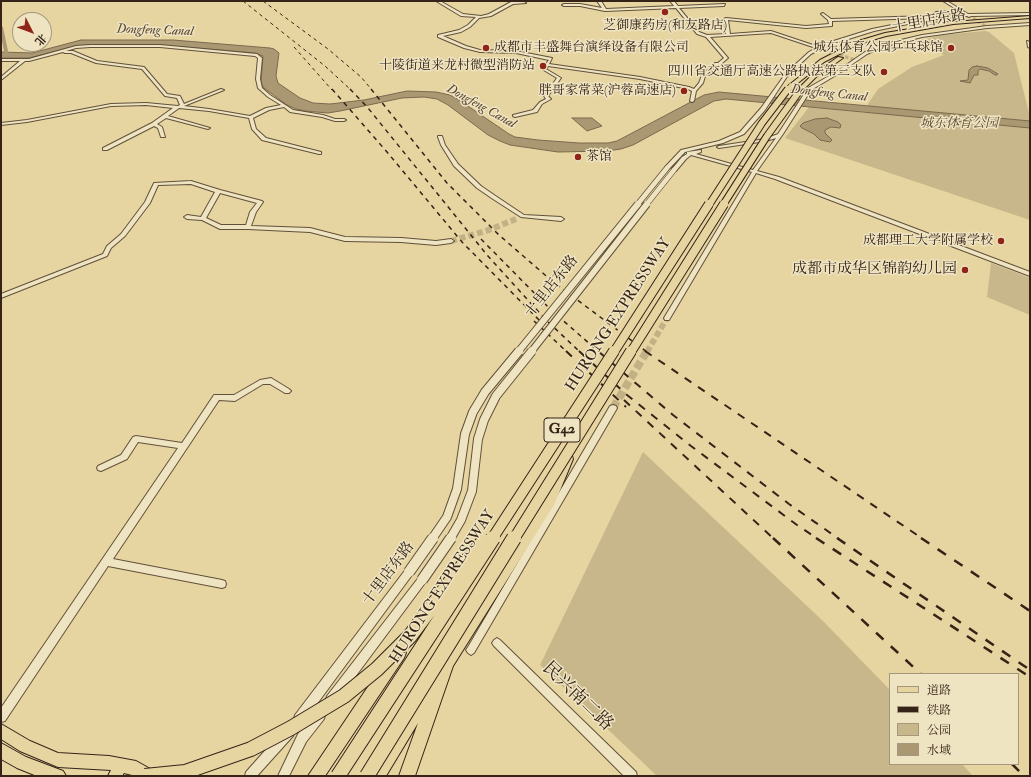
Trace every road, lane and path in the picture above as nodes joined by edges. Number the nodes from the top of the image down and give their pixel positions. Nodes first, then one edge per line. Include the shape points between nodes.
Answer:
1 (438, 1) edge
2 (599, 1) edge
3 (672, 1) edge
4 (945, 1) edge
5 (524, 3) dead end
6 (564, 5) dead end
7 (724, 5) dead end
8 (677, 7) junction
9 (605, 10) junction
10 (963, 12) junction
11 (823, 14) dead end
12 (1030, 14) edge
13 (968, 15) junction
14 (478, 17) junction
15 (1030, 17) edge
16 (973, 18) tunnel mouth
17 (830, 20) junction
18 (1030, 20) edge
19 (954, 23) junction
20 (1030, 24) edge
21 (887, 27) junction
22 (940, 28) junction
23 (728, 35) junction
24 (707, 36) junction
25 (1030, 43) edge
26 (881, 46) junction
27 (1030, 47) edge
28 (819, 48) junction
29 (56, 53) junction
30 (810, 53) junction
31 (1, 60) edge
32 (24, 60) junction
33 (547, 65) junction
34 (848, 66) junction
35 (1, 79) edge
36 (797, 89) junction
37 (222, 90) dead end
38 (694, 91) junction
39 (780, 93) junction
40 (692, 101) dead end
41 (182, 105) junction
42 (284, 106) junction
43 (176, 108) junction
44 (166, 116) junction
45 (515, 116) dead end
46 (251, 117) junction
47 (344, 120) dead end
48 (1, 124) edge
49 (154, 124) junction
50 (208, 128) dead end
51 (782, 132) junction
52 (163, 136) dead end
53 (440, 137) dead end
54 (105, 150) dead end
55 (689, 151) junction
56 (319, 153) dead end
57 (755, 170) junction
58 (218, 191) junction
59 (523, 216) junction
60 (187, 217) dead end
61 (203, 219) junction
62 (516, 219) tunnel mouth
63 (561, 219) dead end
64 (248, 228) junction
65 (450, 241) tunnel mouth
66 (1030, 270) edge
67 (1030, 274) edge
68 (1, 296) edge
69 (667, 318) tunnel mouth
70 (287, 391) dead end
71 (613, 408) tunnel mouth
72 (578, 435) junction
73 (184, 446) junction
74 (101, 468) dead end
75 (513, 506) junction
76 (106, 562) junction
77 (222, 584) dead end
78 (410, 636) junction
79 (497, 643) dead end
80 (471, 650) dead end
81 (447, 662) junction
82 (1, 717) edge
83 (1, 731) edge
84 (1, 751) edge
85 (117, 771) edge
86 (58, 776) edge
87 (146, 776) edge
88 (149, 776) edge
89 (250, 776) edge
90 (283, 776) edge
91 (316, 776) edge
92 (338, 776) edge
93 (367, 776) edge
94 (377, 776) edge
95 (407, 776) edge
96 (632, 776) edge

1 - 14 street via 462,15
2 - 9 street
3 - 8 street
4 - 10 street
5 - 14 street via 512,3 490,15
6 - 9 street
7 - 8 street
8 - 9 street
8 - 24 street via 698,33
10 - 13 street
10 - 17 street via 936,13 934,16
11 - 17 street
12 - 13 street, 十里店东路
13 - 16 street
13 - 21 street, 十里店东路 via 927,19
14 - 33 street via 460,31 439,36 480,51 516,52 551,59
15 - 19 highway, HURONG EXPRESSWAY / G42
17 - 23 street via 831,25 812,27 726,19
18 - 22 highway, HURONG EXPRESSWAY / G42
19 - 21 street
19 - 36 highway, HURONG EXPRESSWAY / G42 via 886,35 857,44 822,61
20 - 26 street, 十里店东路 via 986,26 922,36
21 - 28 street, 十里店东路
22 - 26 street
22 - 36 highway, HURONG EXPRESSWAY / G42 via 887,39 855,51 831,64
23 - 24 street
23 - 28 street via 770,32
24 - 38 street via 726,58 703,76
25 - 27 street via 1028,42
26 - 34 street, 十里店东路
28 - 30 street, 十里店东路
29 - 32 street
29 - 41 street via 68,52 96,62 143,68 166,95 179,97
29 - 42 street via 83,46 144,46 256,55 260,58 260,88
30 - 36 street via 789,77
30 - 39 street, 十里店东路 via 787,74
31 - 32 street
32 - 35 street
33 - 38 street via 640,78
33 - 45 street via 544,68 559,78 546,96 549,99 541,103 535,111
34 - 36 street
34 - 36 street, 十里店东路 via 809,89
36 - 39 highway, HURONG EXPRESSWAY / G42, bridge
36 - 51 street, 十里店东路 via 794,114
36 - 72 highway, HURONG EXPRESSWAY / G42, bridge
37 - 41 street
38 - 40 street
39 - 55 street, 十里店东路 via 749,127 733,138
39 - 75 highway, HURONG EXPRESSWAY / G42, bridge
41 - 43 street
42 - 46 street via 268,109
42 - 47 street via 292,111
43 - 44 street
43 - 46 street
43 - 48 street via 146,104 111,105
44 - 49 street
44 - 50 street
46 - 56 street via 254,128 264,139
49 - 52 street via 160,127
49 - 54 street
51 - 55 street via 766,140
51 - 57 street, 十里店东路
53 - 59 street via 456,165 479,187
55 - 57 street
55 - 89 street, 十里店东路, bridge via 667,168 485,392 473,412 465,434 457,489 447,518 281,743
55 - 90 street, 十里店东路, bridge via 496,396 484,420 478,440 472,491 461,520 422,580 302,738
57 - 66 street via 780,176
57 - 67 street
57 - 69 street, 十里店东路
58 - 61 street
58 - 64 street via 260,202 253,212
58 - 68 street via 190,182 156,184 140,213 104,255
59 - 62 street
59 - 63 street
60 - 61 street
61 - 64 street via 220,227
64 - 65 street via 310,230 345,239 436,243
70 - 73 street via 271,381 262,382 235,398 217,397
71 - 80 street
72 - 81 highway, bridge via 550,501
72 - 93 highway, HURONG EXPRESSWAY / G42, bridge
73 - 74 street via 136,439 124,457
73 - 76 street
75 - 78 highway, bridge via 458,572
75 - 92 highway, HURONG EXPRESSWAY / G42, bridge
76 - 77 street
76 - 82 street
78 - 87 highway, bridge via 344,696 291,728 251,749 192,770
78 - 91 highway, bridge
79 - 96 street, 民兴南二路
81 - 94 highway
81 - 95 highway
83 - 85 main road via 25,746 58,760 109,763
84 - 86 highway via 22,763
85 - 88 main road via 136,768

